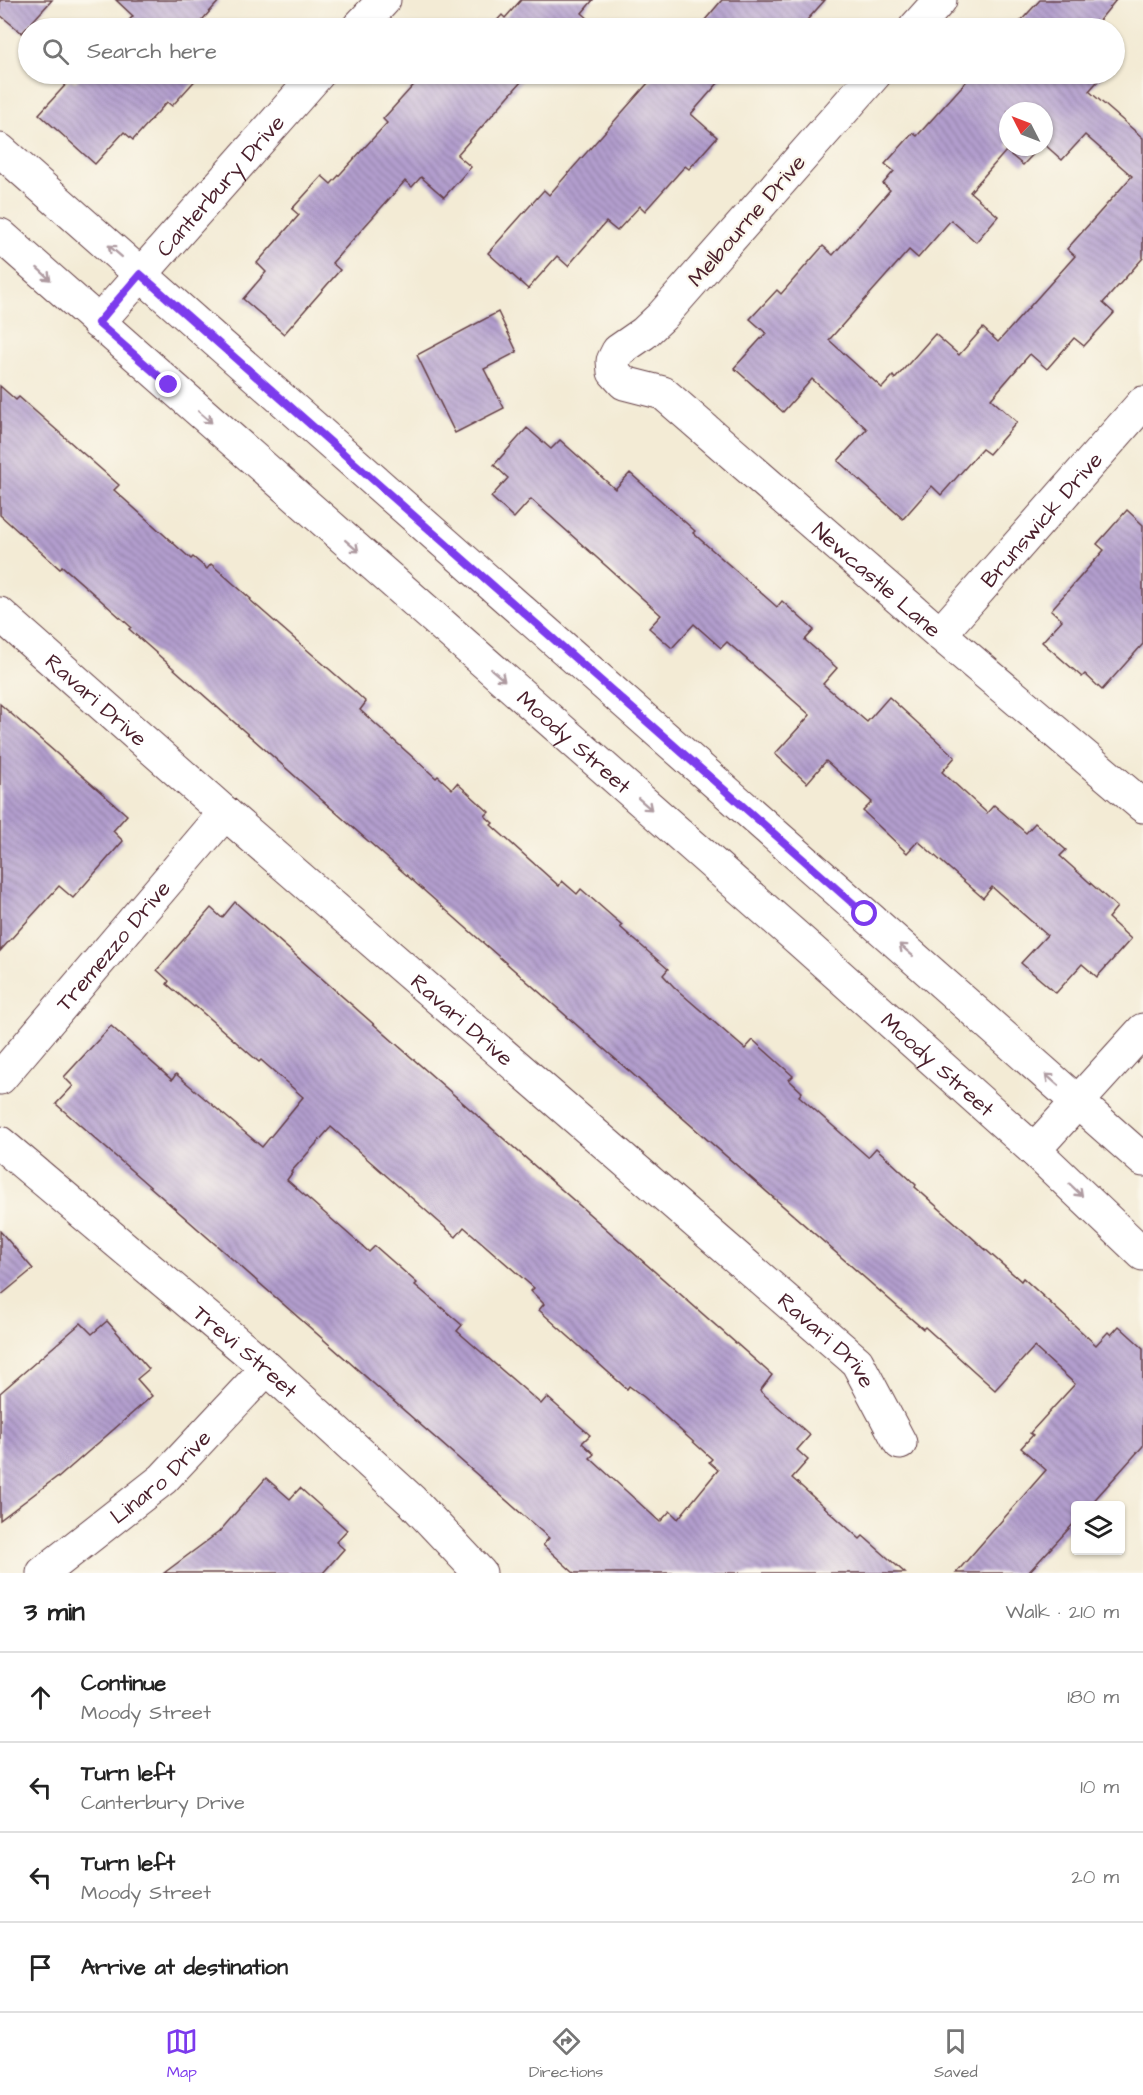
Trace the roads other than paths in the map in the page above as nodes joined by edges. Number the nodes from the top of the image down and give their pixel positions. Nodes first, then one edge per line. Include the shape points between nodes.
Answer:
1 (384, 0) edge
2 (940, 0) edge
3 (367, 18) edge
4 (924, 18) edge
5 (309, 84) edge
6 (866, 84) edge
7 (0, 150) edge
8 (0, 235) edge
9 (140, 274) junction
10 (98, 323) junction
11 (613, 361) joint
12 (1143, 403) edge
13 (0, 614) edge
14 (940, 634) junction
15 (1143, 806) edge
16 (225, 813) junction
17 (1143, 1030) edge
18 (0, 1078) edge
19 (1077, 1102) junction
20 (0, 1143) edge
21 (1034, 1150) junction
22 (1143, 1160) edge
23 (1143, 1254) edge
24 (267, 1368) junction
25 (900, 1443) dead end
26 (43, 1573) edge
27 (480, 1573) edge

1 - 3 street
2 - 4 street
5 - 9 street, Canterbury Drive
6 - 11 street, Melbourne Drive via 662,316 618,351
9 -> 7 street
8 -> 10 street, Moody Street
9 - 10 street, Canterbury Drive
19 -> 9 street
10 -> 21 street, Moody Street
11 - 14 street, Newcastle Lane via 614,372 624,383 663,393
12 - 14 street, Brunswick Drive
13 - 16 street, Ravari Drive
14 - 15 street, Newcastle Lane
16 - 18 street, Tremezzo Drive
16 - 25 street, Ravari Drive via 857,1362
17 - 19 street
19 - 21 street
19 - 22 street
20 - 24 street, Trevi Street
21 -> 23 street, Moody Street
24 - 26 street, Linaro Drive via 163,1479
24 - 27 street, Trevi Street via 412,1501

